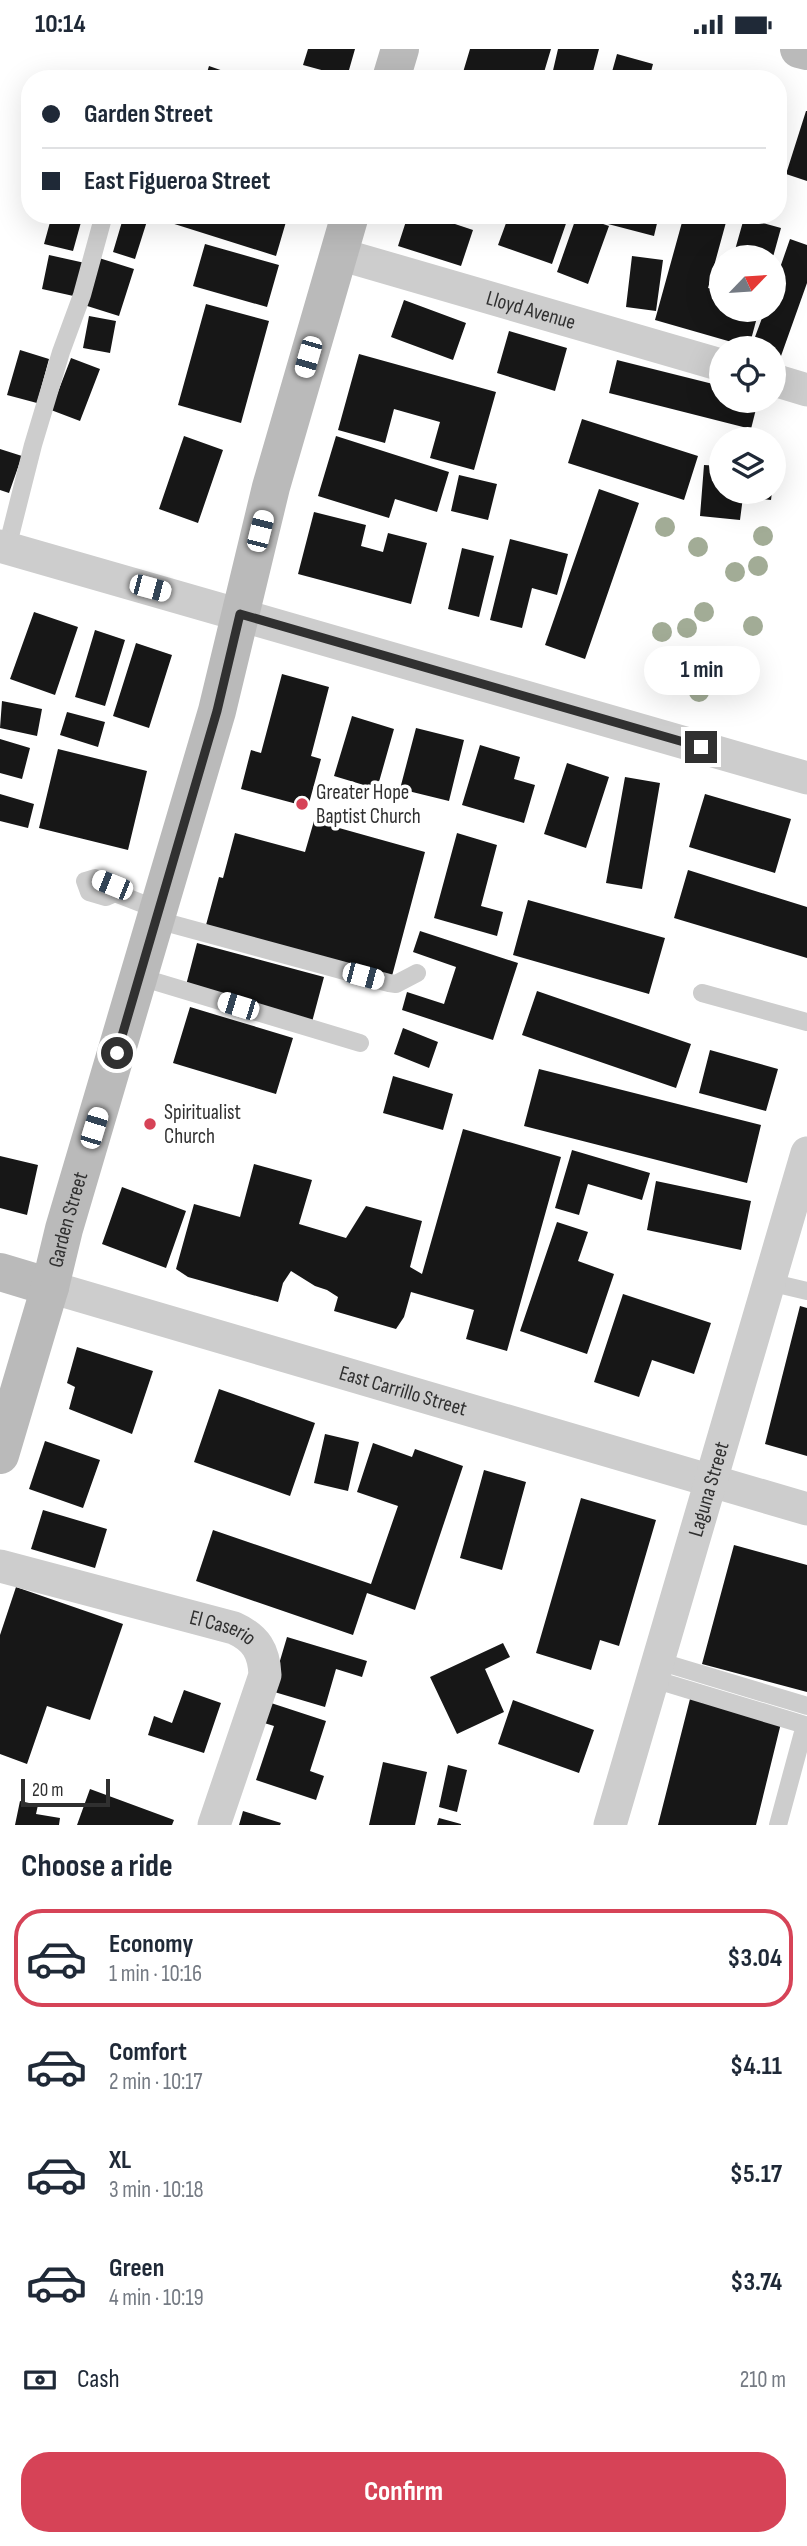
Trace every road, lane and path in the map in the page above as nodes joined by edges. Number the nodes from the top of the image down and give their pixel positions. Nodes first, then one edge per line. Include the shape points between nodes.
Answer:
1 (400, 49) edge
2 (799, 49) edge
3 (807, 51) edge
4 (394, 70) edge
5 (102, 224) edge
6 (347, 224) edge
7 (339, 254) junction
8 (709, 362) edge
9 (786, 384) edge
10 (807, 390) edge
11 (4, 547) edge
12 (240, 614) junction
13 (807, 778) edge
14 (115, 894) dead end
15 (158, 915) junction
16 (417, 973) dead end
17 (140, 977) junction
18 (702, 993) dead end
19 (807, 1022) edge
20 (360, 1043) dead end
21 (807, 1153) edge
22 (0, 1272) edge
23 (769, 1282) junction
24 (50, 1287) junction
25 (807, 1291) edge
26 (0, 1455) edge
27 (711, 1482) junction
28 (807, 1509) edge
29 (0, 1566) edge
30 (656, 1670) junction
31 (807, 1706) edge
32 (616, 1823) edge
33 (214, 1825) edge
34 (778, 1825) edge

1 - 4 main road
2 - 3 main road
5 - 11 lane
6 - 7 main road, Garden Street
7 - 8 street, Lloyd Avenue
7 - 12 main road, Garden Street via 271,487
9 - 10 street
11 - 12 street
12 - 13 street
12 - 15 main road, Garden Street
14 - 15 lane
15 - 16 lane via 389,983
15 - 17 main road, Garden Street
17 - 20 lane
17 - 24 main road, Garden Street
18 - 19 lane
21 - 23 street, Laguna Street
22 - 24 main road, East Carrillo Street
23 - 25 lane
23 - 27 street, Laguna Street
24 - 26 main road, Garden Street
24 - 27 street, East Carrillo Street
27 - 28 street, East Carrillo Street
27 - 30 street, Laguna Street
29 - 33 street, El Caserio via 234,1628 259,1645 265,1675
30 - 31 lane
30 - 32 street, Laguna Street
30 - 34 lane via 805,1725

